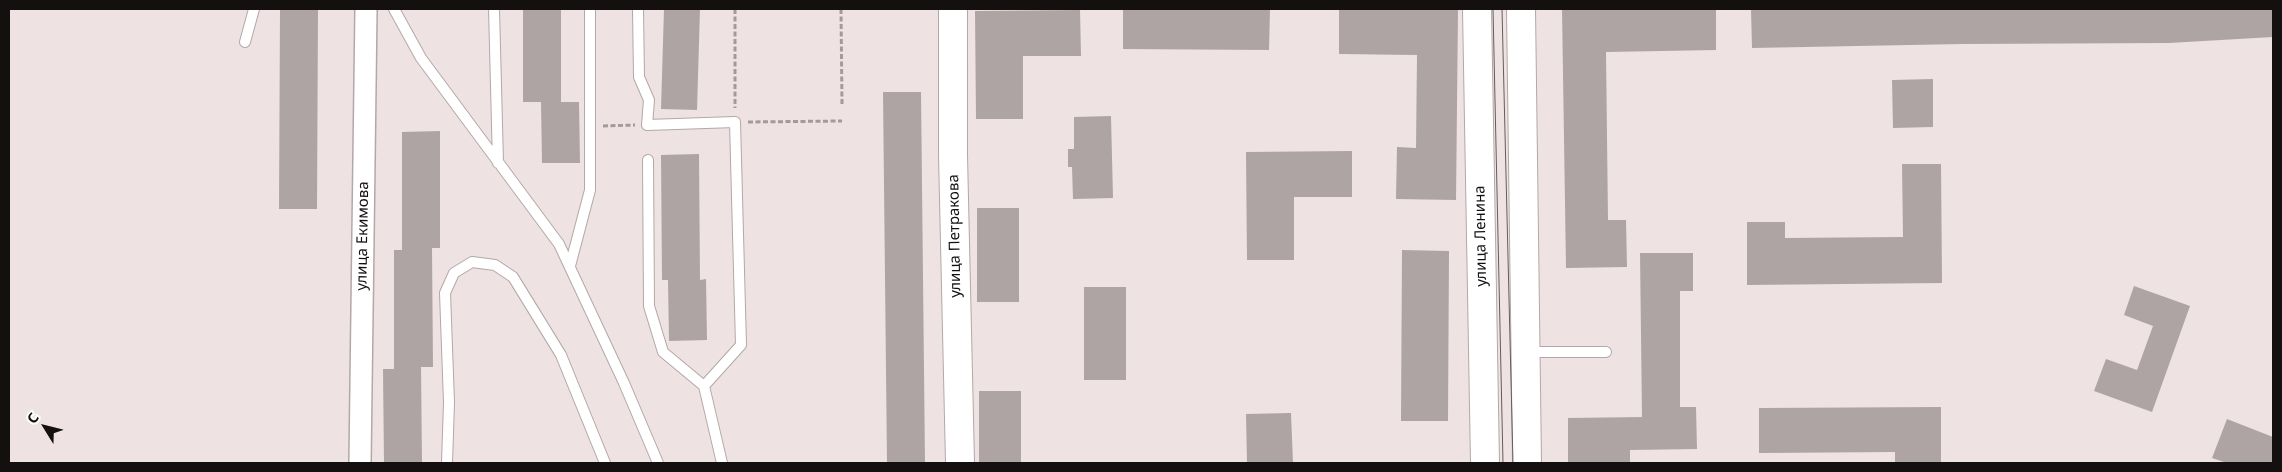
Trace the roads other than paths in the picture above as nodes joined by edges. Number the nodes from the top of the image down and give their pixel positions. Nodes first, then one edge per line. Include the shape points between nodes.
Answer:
1 (254, 9) edge
2 (366, 9) edge
3 (394, 9) edge
4 (494, 9) edge
5 (590, 9) edge
6 (638, 9) edge
7 (953, 9) edge
8 (1476, 9) edge
9 (1521, 9) edge
10 (244, 42) dead end
11 (648, 160) dead end
12 (498, 164) junction
13 (570, 266) junction
14 (1526, 352) junction
15 (1606, 352) dead end
16 (704, 386) junction
17 (360, 463) edge
18 (448, 463) edge
19 (605, 463) edge
20 (658, 463) edge
21 (722, 463) edge
22 (960, 463) edge
23 (1485, 463) edge
24 (1527, 463) edge

1 - 10 lane
2 - 17 street, улица Екимова
3 - 12 lane via 420,58
4 - 12 lane
5 - 13 lane via 590,190
6 - 16 lane via 639,77 650,100 647,125 735,122 741,345
7 - 22 main road, улица Петракова
8 - 23 main road, улица Ленина
9 - 14 main road
11 - 16 lane via 649,306 663,352
12 - 13 lane via 559,244
13 - 20 lane
14 - 15 lane
14 - 24 main road
16 - 21 lane
18 - 19 lane via 445,293 454,273 472,262 495,265 513,277 561,355

